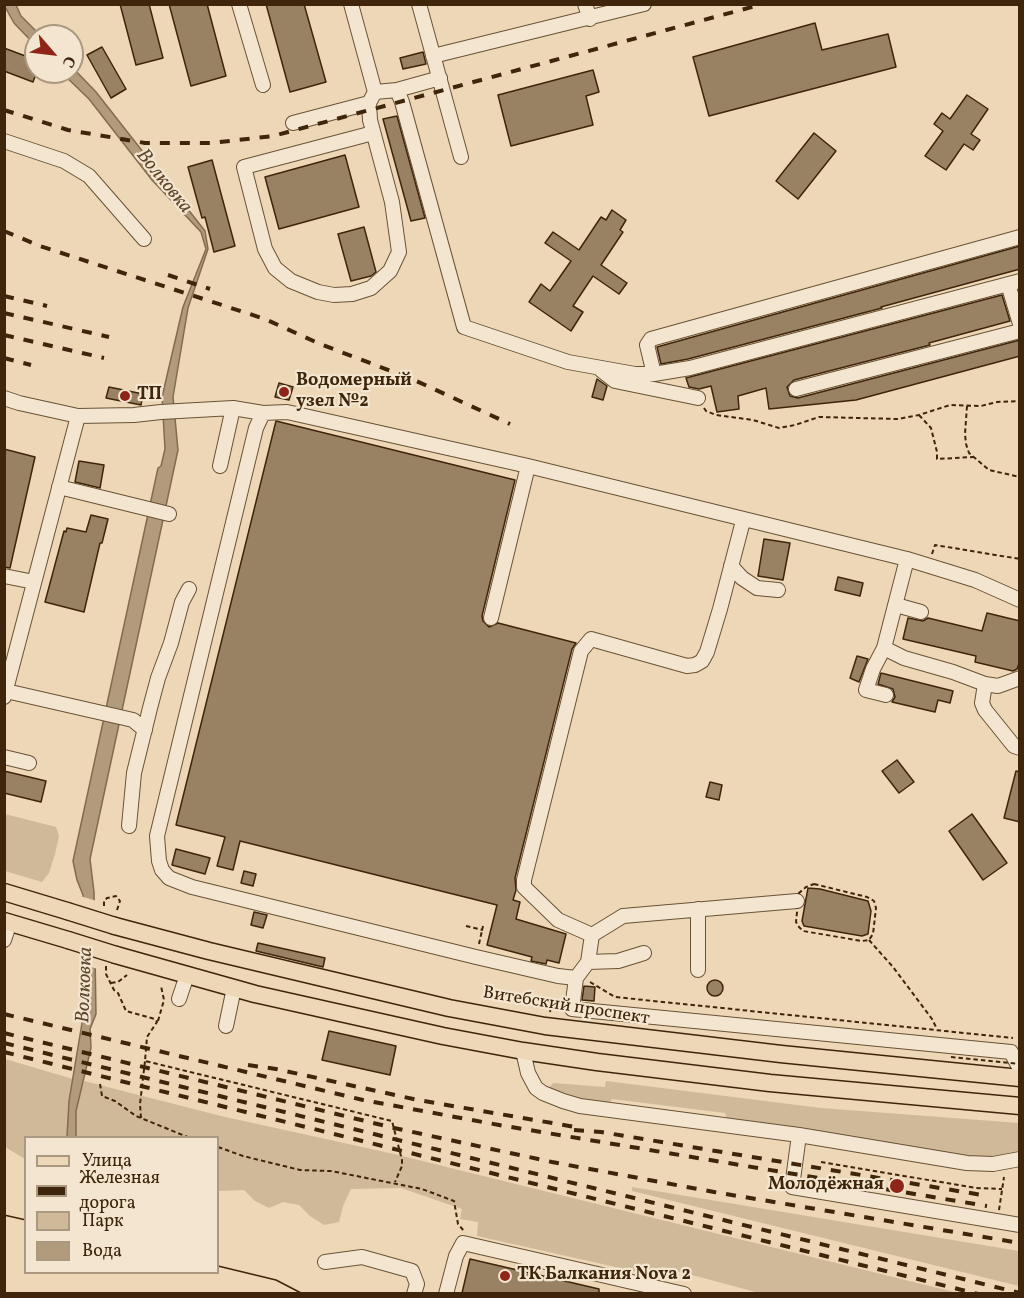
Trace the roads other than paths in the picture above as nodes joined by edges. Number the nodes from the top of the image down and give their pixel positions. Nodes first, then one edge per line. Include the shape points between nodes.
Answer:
1 (239, 4) edge
2 (351, 4) edge
3 (419, 4) edge
4 (585, 4) edge
5 (644, 4) edge
6 (590, 19) junction
7 (433, 56) junction
8 (440, 78) junction
9 (263, 86) dead end
10 (397, 90) junction
11 (372, 97) junction
12 (293, 123) dead end
13 (373, 133) junction
14 (4, 141) edge
15 (461, 157) dead end
16 (1020, 237) edge
17 (144, 239) dead end
18 (1014, 283) edge
19 (1020, 324) edge
20 (1020, 331) edge
21 (599, 369) junction
22 (654, 374) junction
23 (796, 389) dead end
24 (4, 398) edge
25 (698, 398) road end
26 (233, 408) junction
27 (263, 413) junction
28 (78, 416) junction
29 (220, 466) dead end
30 (528, 466) junction
31 (59, 487) junction
32 (169, 514) dead end
33 (743, 521) junction
34 (907, 560) junction
35 (731, 566) junction
36 (4, 576) edge
37 (34, 582) junction
38 (189, 588) dead end
39 (778, 590) dead end
40 (1020, 600) edge
41 (896, 605) junction
42 (921, 612) dead end
43 (491, 618) dead end
44 (884, 648) junction
45 (1020, 678) edge
46 (985, 684) junction
47 (5, 694) edge
48 (886, 695) dead end
49 (145, 730) junction
50 (1020, 748) edge
51 (4, 757) edge
52 (28, 763) dead end
53 (129, 826) dead end
54 (4, 892) edge
55 (797, 901) road end
56 (698, 909) junction
57 (7, 922) edge
58 (592, 935) junction
59 (4, 940) edge
60 (644, 953) dead end
61 (588, 962) junction
62 (698, 970) dead end
63 (187, 975) junction
64 (576, 978) junction
65 (234, 988) junction
66 (180, 999) dead end
67 (226, 1026) dead end
68 (523, 1051) junction
69 (1020, 1069) edge
70 (1020, 1078) edge
71 (1020, 1106) edge
72 (799, 1135) junction
73 (1013, 1161) edge
74 (1020, 1225) edge
75 (325, 1262) dead end
76 (414, 1293) edge
77 (446, 1293) edge
78 (684, 1293) edge

1 - 9 street
2 - 11 street
3 - 7 street
4 - 6 street
5 - 6 street
6 - 7 street
7 - 8 street
8 - 10 street
8 - 15 street
10 - 11 street
10 - 21 street via 464,327
11 - 12 street
11 - 13 street
13 - 13 street via 392,202 399,252 390,271 371,288 352,294 318,292 291,281 275,268 265,249 244,167
14 - 17 street via 64,161 89,176
16 - 22 street via 651,339 648,345
18 - 19 street
18 - 22 street via 690,368
20 - 23 street
21 - 22 street
21 - 25 street via 615,381
24 - 28 street
26 - 27 street
26 - 28 street
26 - 29 street
27 - 30 street via 287,412
27 - 64 street via 256,428 157,836 162,870 169,878 192,887
28 - 31 street
30 - 33 street
30 - 43 street
31 - 32 street
31 - 37 street
33 - 34 street
33 - 35 street
34 - 40 street via 975,580
34 - 41 street
35 - 39 street via 758,588
35 - 58 street via 702,662 687,666 591,639 581,651 524,887 558,920
36 - 37 street
37 - 47 street
38 - 49 street
41 - 42 street
41 - 44 street
44 - 46 street
44 - 48 street via 866,690
45 - 46 street via 998,686
46 - 50 street via 985,710 1014,746
47 - 49 street via 133,720
49 - 53 street via 134,773
51 - 52 street
54 - 70 main road, Витебский проспект, bridge via 209,951 499,1018 690,1044
55 - 56 street
56 - 58 street via 623,916
56 - 62 street
57 - 59 street
57 - 63 main road, bridge
58 - 61 street
60 - 61 street
61 - 64 street
63 - 65 main road
63 - 66 street
64 - 69 street via 572,1009 1011,1052
65 - 67 street
65 - 68 main road
68 - 71 main road via 748,1080
68 - 72 street via 536,1088 563,1101
72 - 73 street via 967,1163
72 - 74 street via 792,1187
75 - 76 street via 362,1257 412,1271 417,1284
77 - 78 street via 463,1243

